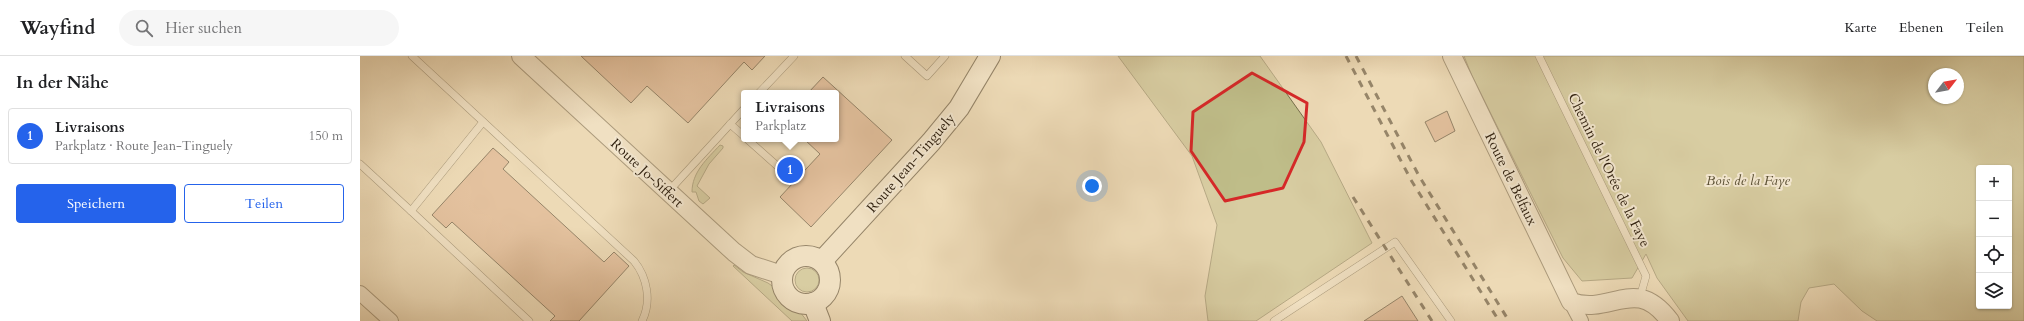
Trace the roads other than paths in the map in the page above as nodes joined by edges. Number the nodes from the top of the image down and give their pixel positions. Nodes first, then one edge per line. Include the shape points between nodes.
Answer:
1 (412, 56) edge
2 (521, 56) edge
3 (794, 56) edge
4 (905, 56) edge
5 (945, 56) edge
6 (990, 56) edge
7 (1452, 56) edge
8 (1539, 56) edge
9 (762, 90) edge
10 (741, 112) edge
11 (483, 122) junction
12 (730, 124) junction
13 (741, 133) edge
14 (750, 142) edge
15 (360, 164) edge
16 (792, 179) dead end
17 (668, 192) junction
18 (411, 211) junction
19 (822, 261) junction
20 (782, 275) junction
21 (360, 293) edge
22 (1640, 297) junction
23 (1571, 302) junction
24 (817, 312) edge
25 (391, 321) edge
26 (529, 321) edge
27 (642, 321) edge
28 (1274, 321) edge
29 (1451, 321) edge
30 (1581, 321) edge
31 (1670, 321) edge

1 - 11 lane
2 - 17 street, Route Jo-Siffert
3 - 9 lane
4 - 5 lane via 927,76
6 - 19 main road, Route Jean-Tinguely via 958,108 932,142
7 - 23 street, Route de Belfaux
8 - 22 lane, Chemin de l'Orée de la Faye via 1646,276
10 - 12 lane
11 - 18 lane
11 - 27 lane via 634,260 643,272 648,293
12 - 13 lane
12 - 17 lane
14 - 16 lane
15 - 18 lane
17 - 20 street, Route Jo-Siffert via 751,265
18 - 26 lane
19 - 20 main road via 814,256 797,257 790,261
19 - 24 main road via 830,275 830,284
20 - 24 main road via 782,284 790,298
21 - 25 street
22 - 23 street via 1622,298 1592,306
22 - 31 street via 1660,308
23 - 30 street
28 - 29 lane via 1395,242

